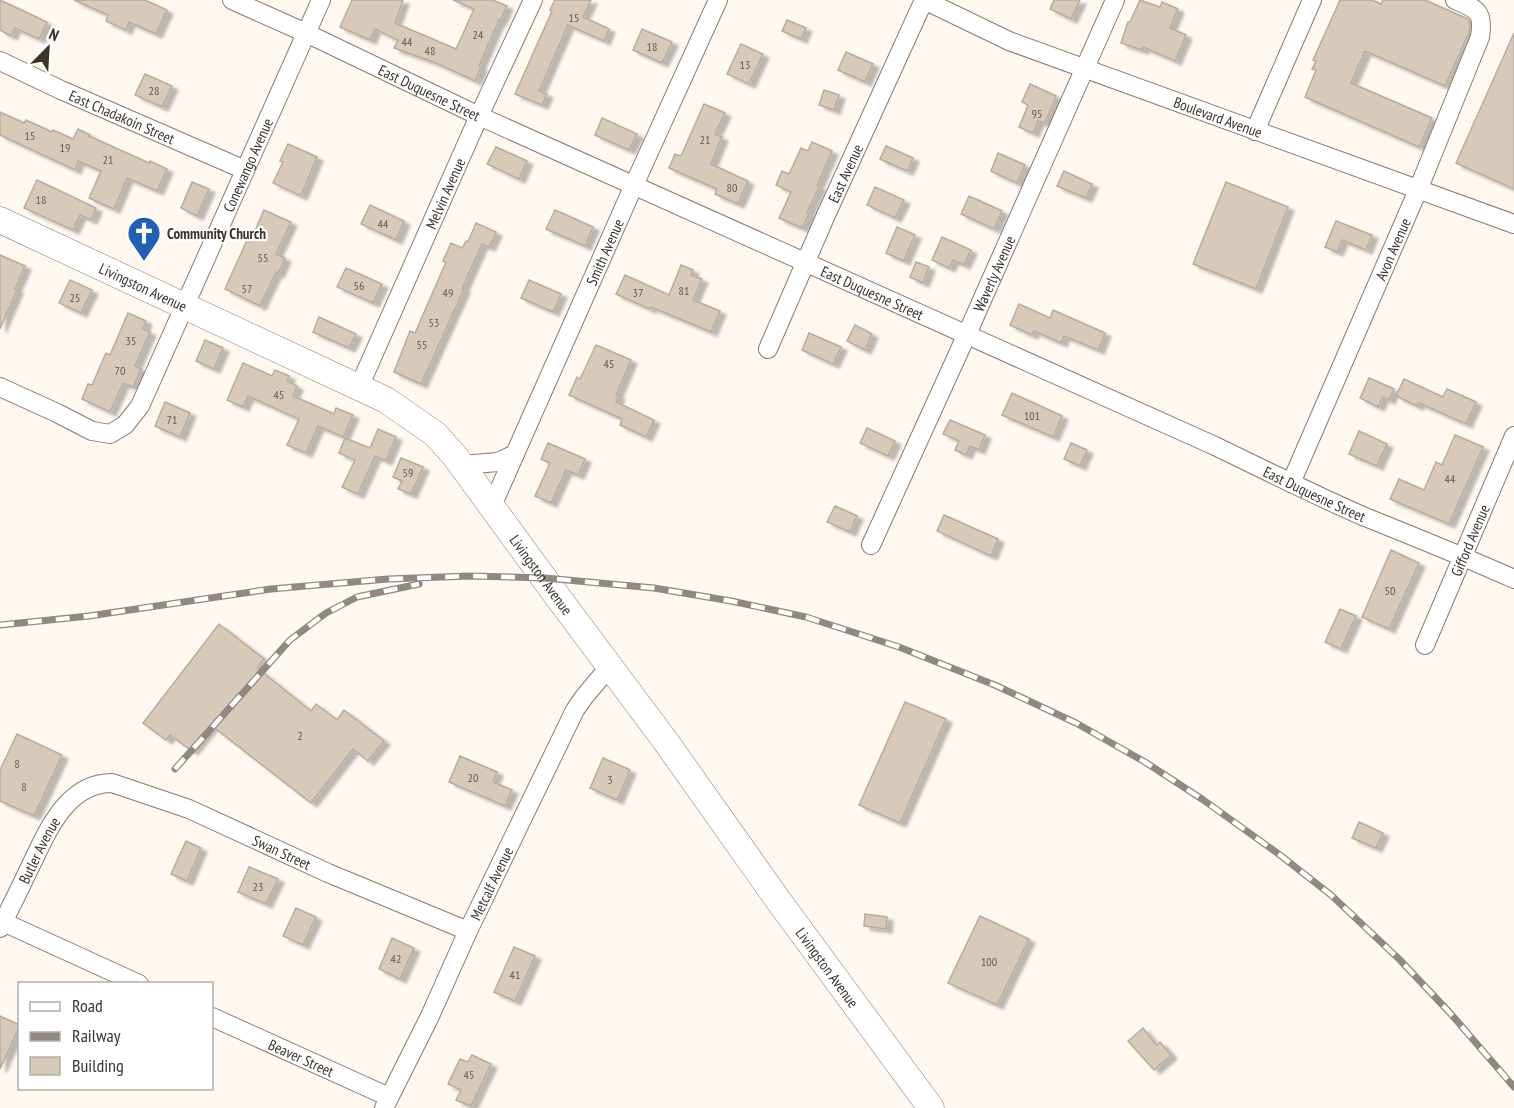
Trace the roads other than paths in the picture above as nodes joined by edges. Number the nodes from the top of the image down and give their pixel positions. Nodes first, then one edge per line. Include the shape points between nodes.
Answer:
1 (232, 0) edge
2 (321, 0) edge
3 (533, 0) edge
4 (718, 0) edge
5 (924, 0) edge
6 (1114, 0) edge
7 (1312, 0) edge
8 (1455, 0) edge
9 (306, 33) junction
10 (0, 61) edge
11 (1085, 69) junction
12 (479, 116) junction
13 (1256, 131) junction
14 (245, 170) junction
15 (634, 185) junction
16 (1418, 190) junction
17 (0, 220) edge
18 (1514, 224) edge
19 (806, 262) junction
20 (184, 305) junction
21 (967, 334) junction
22 (768, 349) dead end
23 (0, 387) edge
24 (359, 387) junction
25 (1514, 436) edge
26 (515, 454) junction
27 (462, 465) junction
28 (1291, 483) junction
29 (492, 506) junction
30 (871, 545) dead end
31 (1462, 556) junction
32 (1514, 579) edge
33 (1425, 645) dead end
34 (610, 666) junction
35 (93, 785) joint
36 (2, 925) edge
37 (468, 931) junction
38 (134, 982) edge
39 (213, 1017) edge
40 (387, 1103) edge
41 (931, 1108) edge

1 - 9 street, East Duquesne Street
2 - 9 street, Conewango Avenue
3 - 12 street, Melvin Avenue
4 - 15 street, Smith Avenue
5 - 11 street, Boulevard Avenue via 1009,41
5 - 19 street, East Avenue
6 - 11 street, Waverly Avenue
7 - 13 street
8 - 16 street, Avon Avenue via 1481,16 1480,37
9 - 12 street, East Duquesne Street
9 - 14 street, Conewango Avenue
10 - 14 street, East Chadakoin Street
11 - 13 street, Boulevard Avenue
11 - 21 street, Waverly Avenue
12 - 15 street, East Duquesne Street
12 - 24 street, Melvin Avenue
13 - 16 street, Boulevard Avenue
14 - 20 street, Conewango Avenue
15 - 19 street, East Duquesne Street
15 - 26 street, Smith Avenue
16 - 18 street, Boulevard Avenue
16 - 28 street, Avon Avenue
17 - 20 street, Livingston Avenue
19 - 21 street, East Duquesne Street
19 - 22 street, East Avenue
20 - 23 street, Conewango Avenue via 140,406 125,425 110,434 92,431
20 - 24 street, Livingston Avenue
21 - 28 street, East Duquesne Street
21 - 30 street, Waverly Avenue
24 - 27 street, Livingston Avenue via 386,400 435,434
25 - 31 street, Gifford Avenue
26 - 27 street via 498,462
26 - 29 street, Smith Avenue
27 - 29 street, Livingston Avenue
28 - 31 street, East Duquesne Street
29 - 34 street, Livingston Avenue
31 - 32 street, East Duquesne Street
31 - 33 street, Gifford Avenue
34 - 37 street, Metcalf Avenue via 575,710
34 - 41 street, Livingston Avenue
35 - 36 street, Butler Avenue via 72,799 53,821
35 - 37 street, Swan Street via 112,783 189,809
36 - 38 street
37 - 40 street, Metcalf Avenue
39 - 40 street, Beaver Street

